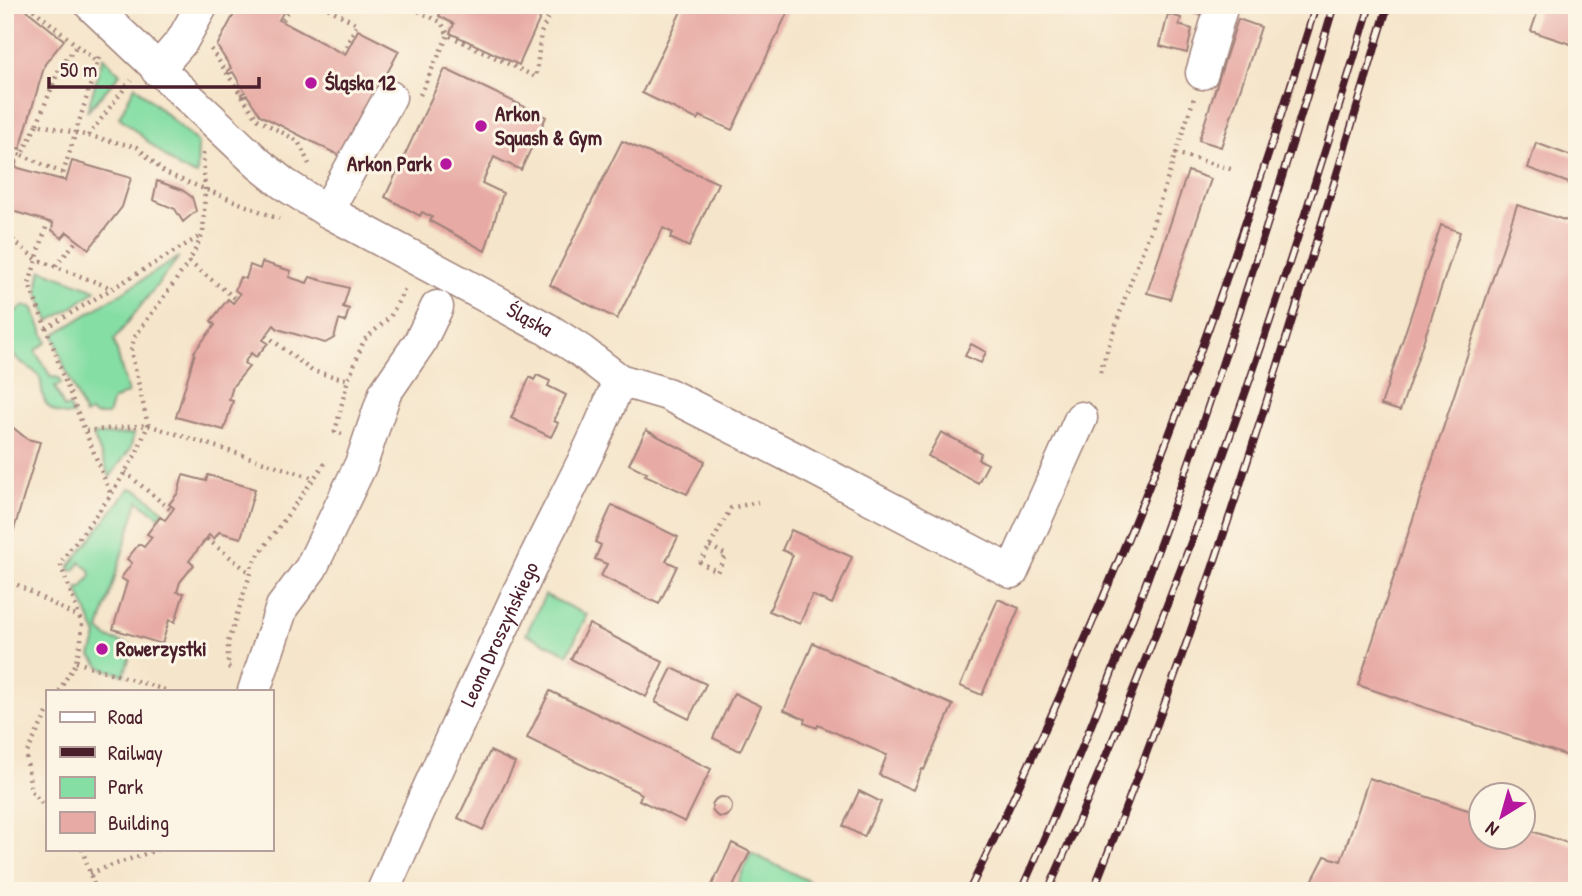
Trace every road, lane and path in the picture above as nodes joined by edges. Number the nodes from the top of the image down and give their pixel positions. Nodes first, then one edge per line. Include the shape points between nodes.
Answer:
1 (90, 5) edge
2 (202, 5) edge
3 (291, 5) edge
4 (322, 5) edge
5 (406, 5) edge
6 (554, 5) edge
7 (1222, 5) edge
8 (32, 7) edge
9 (283, 20) dead end
10 (216, 38) dead end
11 (77, 46) junction
12 (344, 52) dead end
13 (145, 73) junction
14 (1202, 73) joint
15 (390, 97) dead end
16 (37, 124) junction
17 (75, 133) junction
18 (88, 136) junction
19 (203, 144) dead end
20 (5, 151) edge
21 (1175, 153) junction
22 (22, 155) junction
23 (1234, 170) dead end
24 (62, 173) junction
25 (314, 176) dead end
26 (61, 180) dead end
27 (205, 190) junction
28 (327, 211) junction
29 (281, 220) dead end
30 (48, 221) dead end
31 (5, 228) edge
32 (202, 234) junction
33 (77, 240) dead end
34 (36, 259) junction
35 (189, 262) junction
36 (56, 266) junction
37 (112, 289) junction
38 (236, 299) dead end
39 (437, 307) dead end
40 (46, 328) junction
41 (266, 335) dead end
42 (1100, 372) dead end
43 (349, 380) dead end
44 (619, 380) junction
45 (1081, 418) dead end
46 (148, 425) junction
47 (86, 431) junction
48 (125, 472) junction
49 (111, 495) junction
50 (758, 502) dead end
51 (173, 511) dead end
52 (206, 539) dead end
53 (710, 546) junction
54 (250, 573) junction
55 (5, 578) edge
56 (79, 618) junction
57 (76, 662) junction
58 (245, 683) edge
59 (60, 690) edge
60 (165, 690) edge
61 (46, 715) edge
62 (46, 808) edge
63 (82, 850) edge
64 (156, 850) edge
65 (90, 873) junction
66 (96, 891) edge
67 (383, 891) edge

1 - 13 street, Śląska
2 - 13 street via 182,41
3 - 9 path
4 - 12 path via 358,24
5 - 6 path via 441,22 449,36 536,77 541,33
7 - 14 street
8 - 11 path
10 - 25 path via 211,49 257,119 298,141
11 - 16 path via 60,67
11 - 17 path via 97,62
13 - 18 path
13 - 28 street, Śląska via 284,184
14 - 21 path
15 - 28 street
16 - 17 path
16 - 22 path
17 - 18 path
17 - 24 path
18 - 27 path via 137,147 164,173
19 - 27 path
20 - 22 path
21 - 23 path
21 - 42 path
22 - 24 path
24 - 26 path
27 - 29 path
27 - 32 path
28 - 44 street, Śląska via 547,330
30 - 34 path
31 - 34 path
32 - 35 path
32 - 37 path
33 - 36 path
34 - 36 path
34 - 40 path via 29,284
35 - 38 path
35 - 46 path via 134,338 131,351
36 - 37 path
37 - 40 path
39 - 58 street via 420,342 385,393 362,464 311,568 282,607
40 - 47 path
41 - 43 path via 312,371
44 - 45 street, Śląska via 667,394 1012,572
44 - 67 street, Leona Droszyńskiego
46 - 47 path
46 - 48 path
46 - 54 path via 314,478
47 - 49 path
48 - 49 path
48 - 51 path
49 - 56 path via 60,563
50 - 53 path via 731,508
52 - 54 path
53 - 53 path via 700,562 717,572 726,555
54 - 58 path via 228,642 228,667
55 - 56 path
56 - 57 path
57 - 59 path
57 - 60 path
61 - 62 path via 26,755 31,791
63 - 65 path
64 - 65 path
65 - 66 path

